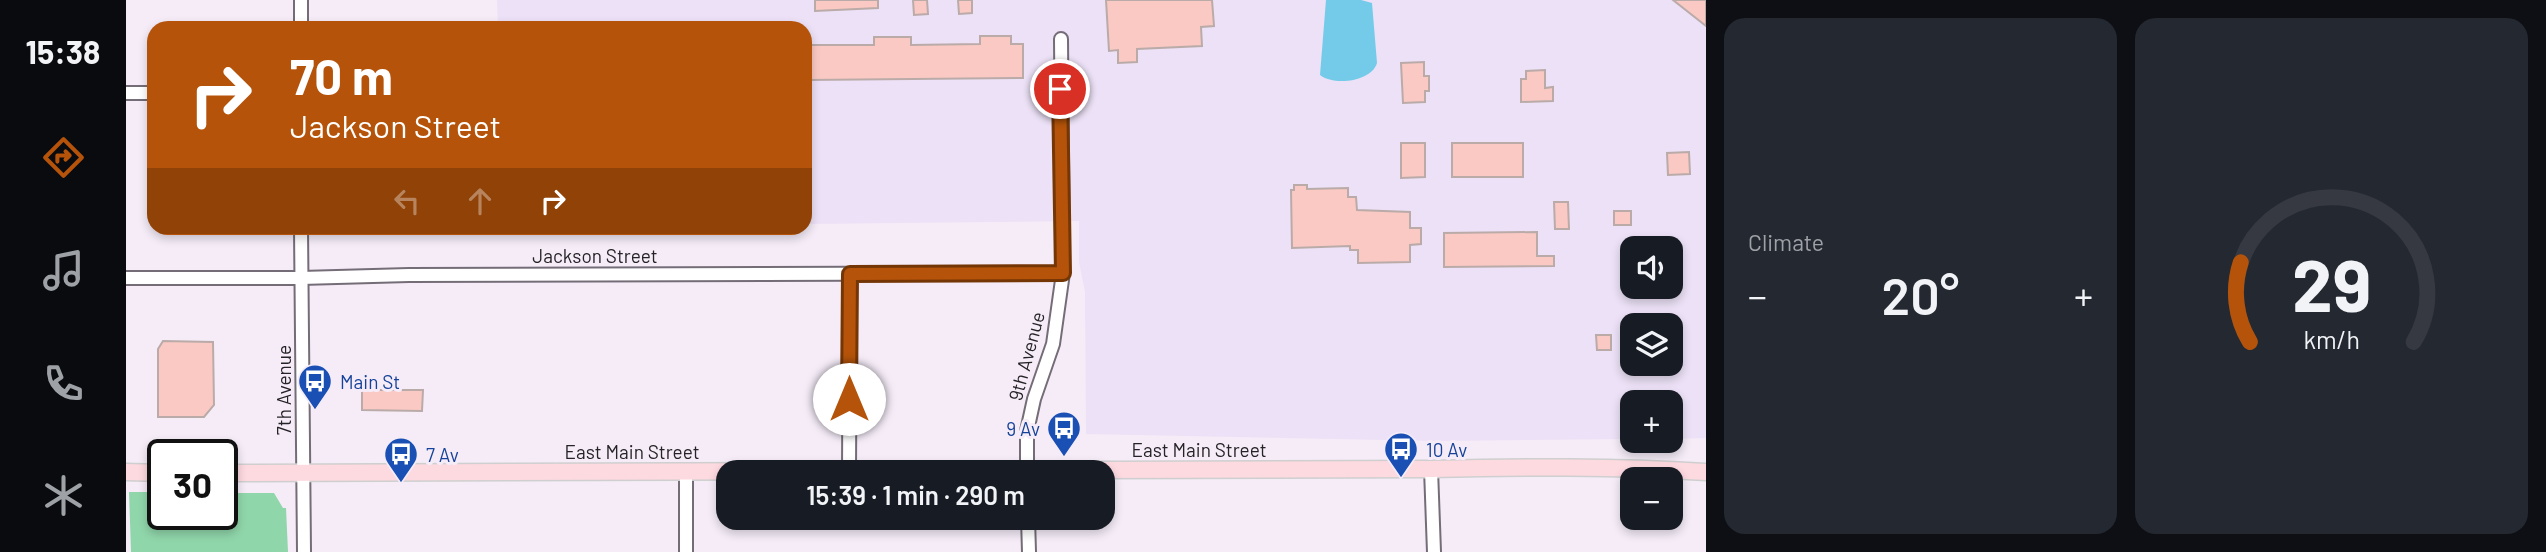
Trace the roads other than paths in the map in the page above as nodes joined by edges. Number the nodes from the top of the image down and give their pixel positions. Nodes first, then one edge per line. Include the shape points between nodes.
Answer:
1 (301, 0) edge
2 (301, 21) edge
3 (1061, 39) dead end
4 (126, 93) edge
5 (147, 93) edge
6 (301, 235) edge
7 (1063, 273) junction
8 (850, 274) junction
9 (126, 278) edge
10 (301, 278) junction
11 (849, 460) edge
12 (1027, 460) edge
13 (1706, 462) edge
14 (1620, 467) edge
15 (1630, 467) edge
16 (1431, 469) junction
17 (1683, 470) edge
18 (685, 471) junction
19 (716, 471) edge
20 (1115, 471) edge
21 (126, 472) edge
22 (1706, 472) edge
23 (147, 473) edge
24 (238, 473) edge
25 (303, 474) junction
26 (1028, 530) edge
27 (304, 552) edge
28 (685, 552) edge
29 (1029, 552) edge
30 (1434, 552) edge

1 - 2 street
3 - 7 street, 9th Avenue
4 - 5 street
6 - 10 street, 7th Avenue
7 - 8 street, Jackson Street
7 - 12 street, 9th Avenue via 1053,344 1027,431
8 - 10 street, Jackson Street
8 - 11 street
9 - 10 street, Jackson Street
10 - 25 street, 7th Avenue
13 - 15 main road, East Main Street
14 - 16 main road, East Main Street
16 - 20 main road, East Main Street
16 - 30 street
17 - 22 main road, East Main Street
18 - 19 main road, East Main Street
18 - 25 main road, East Main Street
18 - 28 street
21 - 23 main road
24 - 25 main road, East Main Street
25 - 27 street, 7th Avenue
26 - 29 street

